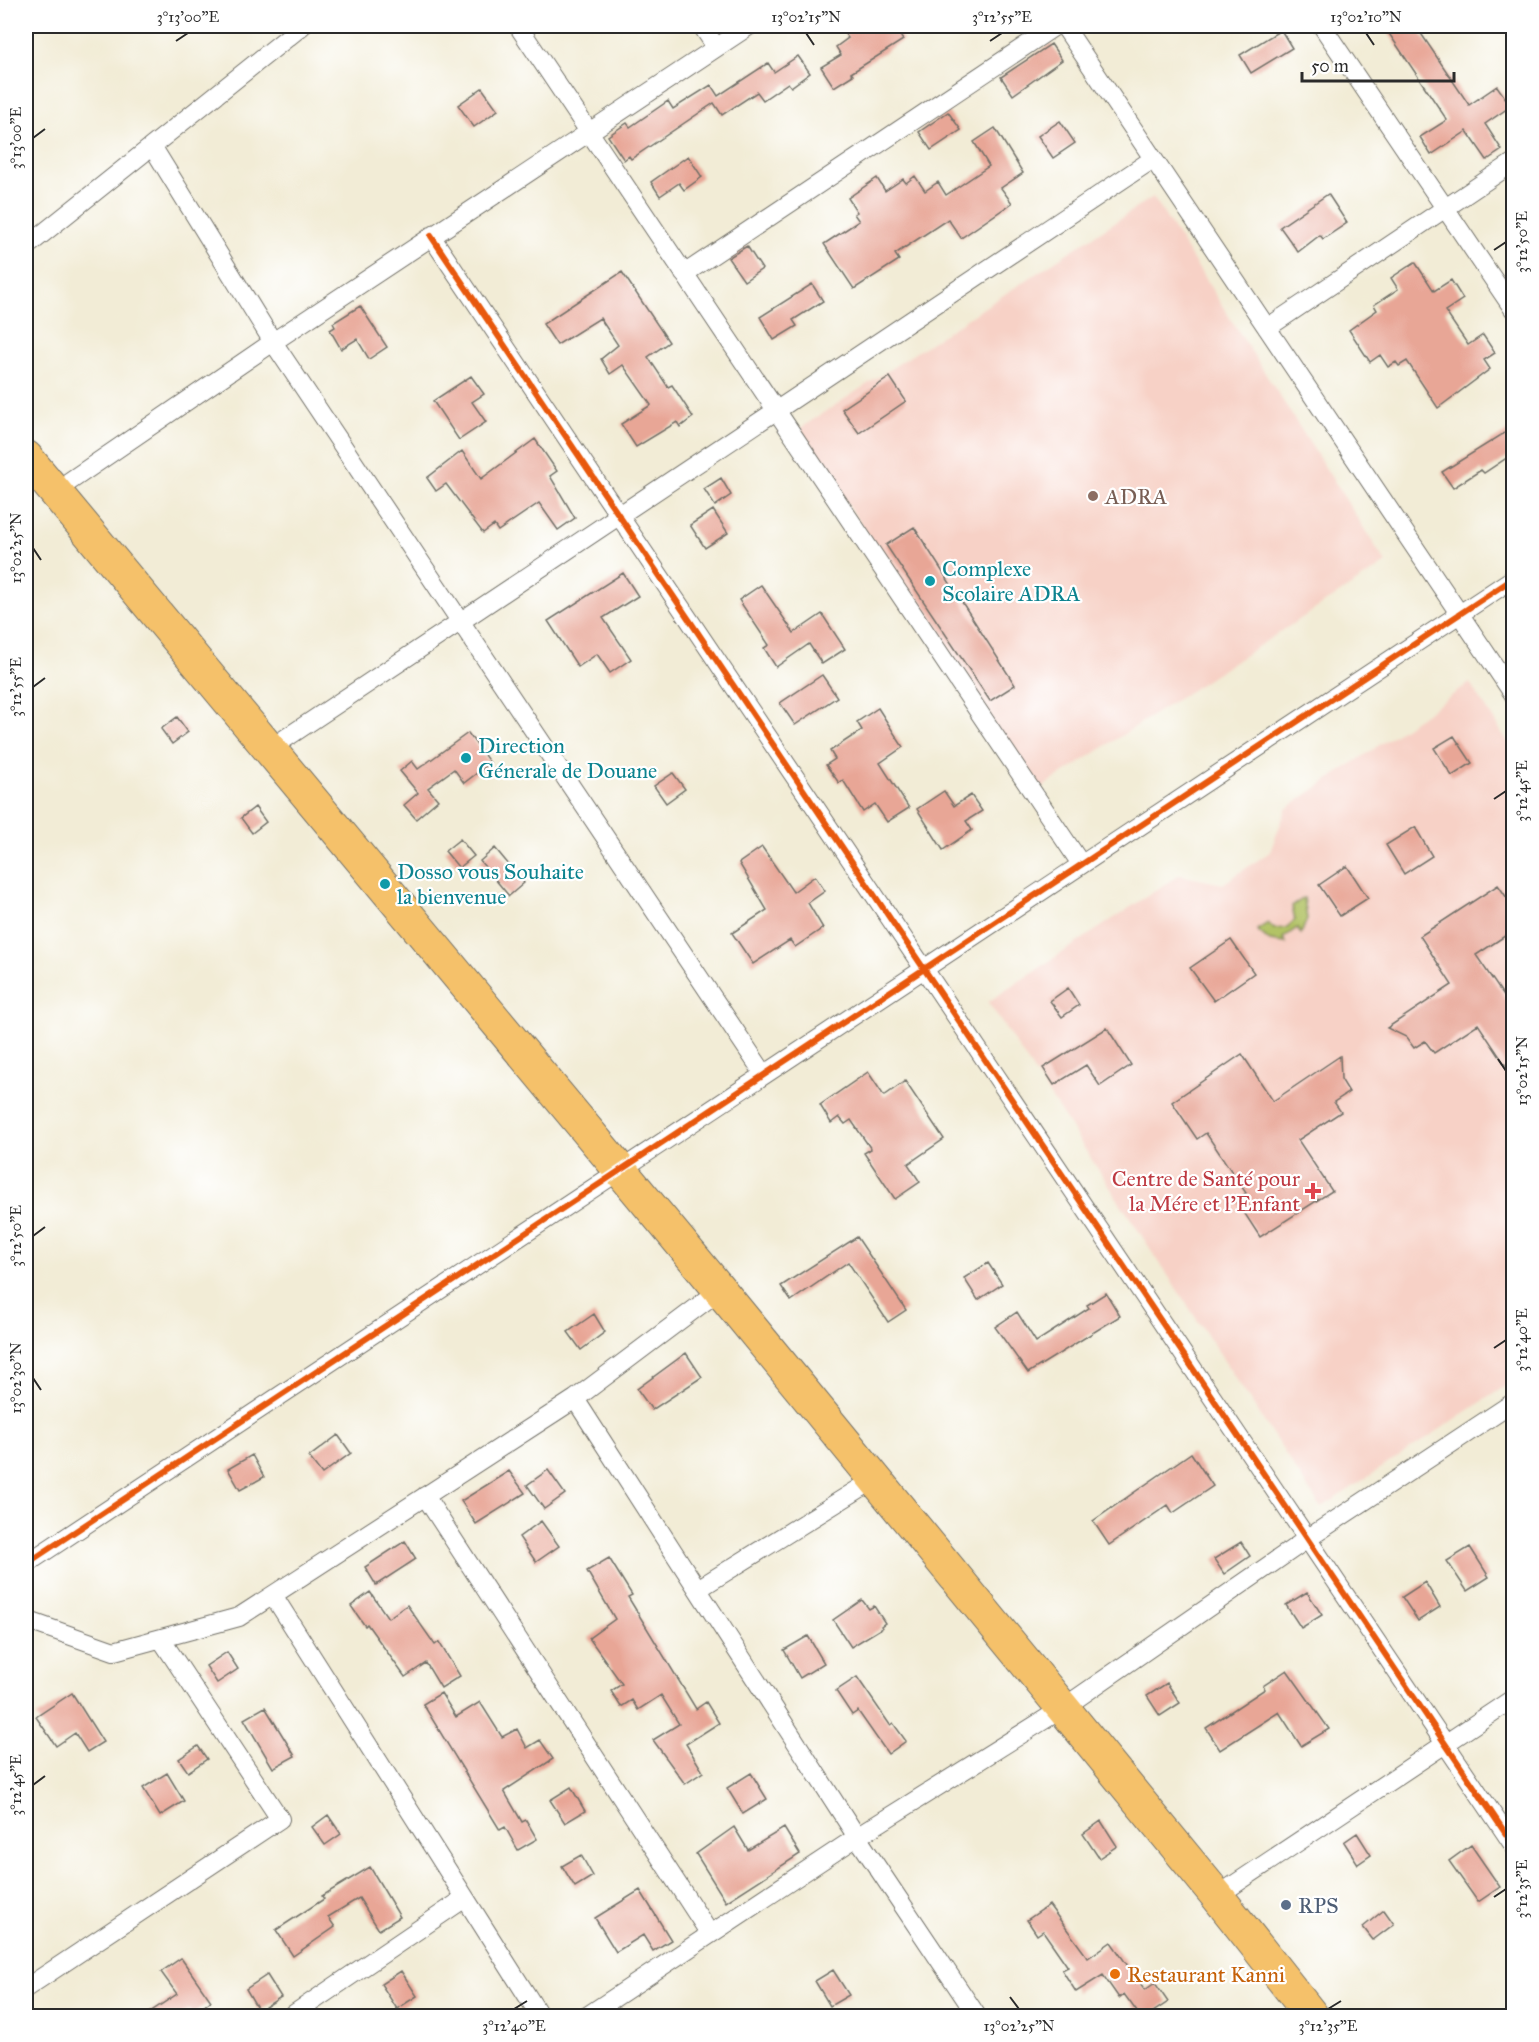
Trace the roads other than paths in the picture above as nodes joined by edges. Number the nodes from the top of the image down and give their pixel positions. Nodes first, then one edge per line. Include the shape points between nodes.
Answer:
1 (302, 26) edge
2 (519, 26) edge
3 (702, 26) edge
4 (748, 26) edge
5 (1055, 26) edge
6 (1064, 26) edge
7 (1322, 26) edge
8 (716, 47) junction
9 (589, 132) junction
10 (152, 146) junction
11 (1153, 159) junction
12 (1514, 162) edge
13 (1445, 208) junction
14 (431, 236) junction
15 (26, 247) edge
16 (684, 274) junction
17 (1514, 310) edge
18 (1267, 328) junction
19 (273, 342) junction
20 (777, 412) junction
21 (26, 458) edge
22 (54, 492) junction
23 (620, 517) junction
24 (1514, 578) edge
25 (1459, 614) junction
26 (461, 623) junction
27 (1514, 694) edge
28 (271, 748) junction
29 (1081, 864) junction
30 (924, 969) junction
31 (764, 1074) junction
32 (620, 1171) junction
33 (720, 1290) junction
34 (575, 1399) junction
35 (1514, 1402) edge
36 (875, 1479) junction
37 (425, 1496) junction
38 (1307, 1539) junction
39 (26, 1564) edge
40 (698, 1589) junction
41 (273, 1595) junction
42 (26, 1620) edge
43 (161, 1639) junction
44 (1514, 1698) edge
45 (1063, 1708) junction
46 (1444, 1745) junction
47 (857, 1837) junction
48 (1514, 1846) edge
49 (1217, 1896) junction
50 (465, 1898) junction
51 (710, 1934) junction
52 (26, 1988) edge
53 (291, 2016) edge
54 (540, 2016) edge
55 (587, 2016) edge
56 (977, 2016) edge
57 (1312, 2016) edge

1 - 10 street
2 - 9 street
3 - 8 street
4 - 8 street
5 - 16 street
6 - 11 street
7 - 13 street
8 - 9 street
9 - 14 street
9 - 16 street
10 - 15 street
10 - 19 street
11 - 18 street
11 - 20 street
12 - 13 street
13 - 17 street
13 - 18 street
14 - 19 street
14 - 23 street
16 - 20 street
18 - 25 street
19 - 22 street
19 - 26 street
20 - 23 street
20 - 29 street
21 - 22 highway
22 - 28 highway
23 - 26 street
23 - 30 street
24 - 25 street
25 - 27 street
25 - 29 street
26 - 28 street
26 - 31 street
28 - 32 highway
29 - 30 street
30 - 31 street
30 - 38 street
31 - 32 street
32 - 33 highway
32 - 39 street
33 - 34 street
33 - 36 highway
34 - 37 street
34 - 40 street
35 - 38 street
36 - 40 street
36 - 45 highway
37 - 41 street
37 - 51 street
38 - 45 street
38 - 46 street
40 - 47 street
41 - 43 street via 239,1617
41 - 50 street
42 - 43 street via 114,1651
43 - 52 street via 280,1819
44 - 46 street
45 - 47 street
45 - 49 highway
46 - 48 street
46 - 49 street
47 - 51 street
47 - 56 street
49 - 57 highway
50 - 53 street
50 - 54 street
51 - 55 street

